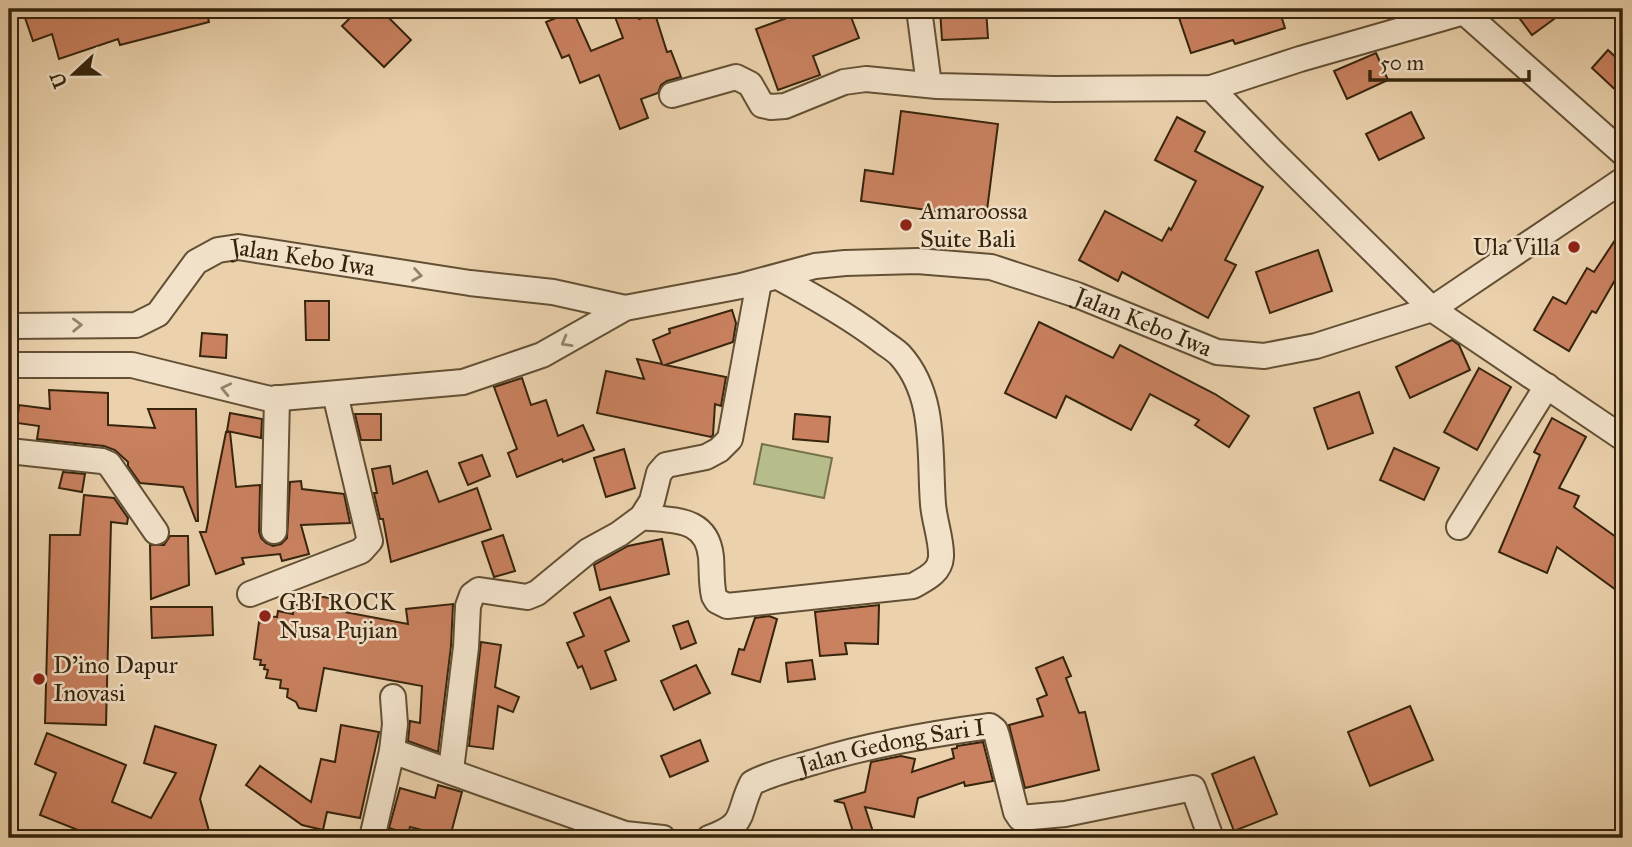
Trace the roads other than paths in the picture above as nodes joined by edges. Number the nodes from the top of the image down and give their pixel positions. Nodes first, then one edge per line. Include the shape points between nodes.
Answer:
1 (919, 9) edge
2 (1463, 10) edge
3 (929, 85) junction
4 (1211, 88) junction
5 (672, 95) dead end
6 (1623, 153) edge
7 (1623, 180) edge
8 (769, 279) junction
9 (625, 308) junction
10 (1432, 309) junction
11 (9, 326) edge
12 (9, 365) edge
13 (1546, 386) junction
14 (335, 394) junction
15 (277, 398) junction
16 (1623, 438) edge
17 (9, 451) edge
18 (642, 517) junction
19 (1459, 527) dead end
20 (274, 531) dead end
21 (156, 532) dead end
22 (250, 594) dead end
23 (393, 697) dead end
24 (392, 751) junction
25 (451, 770) junction
26 (625, 836) edge
27 (372, 838) edge
28 (663, 838) edge
29 (709, 838) edge
30 (1211, 838) edge

1 - 3 street
2 - 4 street
2 - 6 street
3 - 4 street
3 - 5 street via 866,79 844,82 785,106 771,107 762,104 750,84 736,77
4 - 10 street
7 - 10 street, Jalan Kebo Iwa
8 - 9 street, Jalan Kebo Iwa
8 - 10 street, Jalan Kebo Iwa via 845,263 917,261 991,267 1077,295 1217,352 1264,356 1317,346
8 - 18 street via 730,439 706,457 666,465
8 - 18 street via 862,326 900,355 914,378 928,411 941,557 938,568 913,586 727,606 714,596 711,554 702,532 690,523
11 -> 9 street, Jalan Kebo Iwa via 136,325 158,314 196,262 218,250 238,247 552,292
9 -> 14 street, Jalan Kebo Iwa via 542,355 463,382
10 - 13 street
15 -> 12 street, Jalan Kebo Iwa via 132,365
13 - 16 street
13 - 19 street
14 - 15 street, Jalan Kebo Iwa
14 - 22 street via 370,541 361,551
15 - 20 street
17 - 21 street via 109,464
18 - 25 street via 588,551 537,593 527,597 479,590 472,595
23 - 24 street
24 - 25 street
24 - 27 street
25 - 26 street
26 - 28 street
29 - 30 street, Jalan Gedong Sari I via 738,822 752,783 765,776 912,737 990,726 998,736 1020,818 1065,814 1193,788

